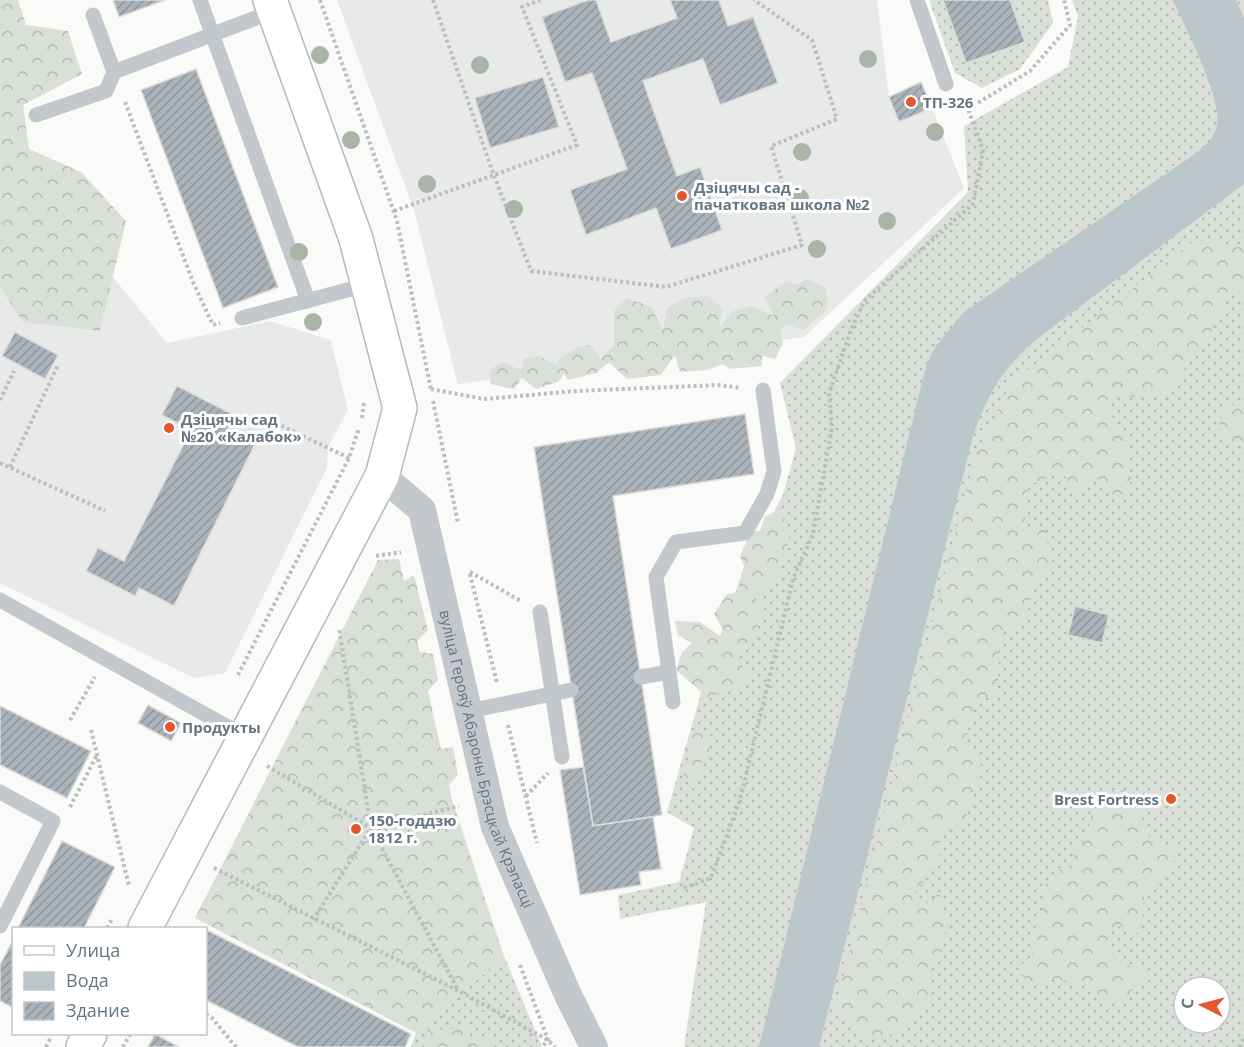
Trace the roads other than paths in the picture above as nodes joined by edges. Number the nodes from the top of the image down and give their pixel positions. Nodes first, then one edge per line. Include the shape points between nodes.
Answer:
1 (200, 0) edge
2 (917, 0) edge
3 (272, 6) edge
4 (93, 15) dead end
5 (213, 35) junction
6 (114, 72) junction
7 (946, 84) road end
8 (36, 115) dead end
9 (370, 284) junction
10 (308, 301) junction
11 (242, 318) road end
12 (763, 390) road end
13 (382, 476) junction
14 (0, 600) edge
15 (540, 612) road end
16 (669, 672) junction
17 (641, 677) dead end
18 (571, 690) dead end
19 (552, 694) junction
20 (673, 702) dead end
21 (469, 711) junction
22 (244, 736) junction
23 (562, 757) road end
24 (0, 792) edge
25 (0, 926) edge
26 (146, 927) edge
27 (594, 1047) edge

1 - 5 lane
2 - 7 lane
3 - 5 lane
3 - 9 main road
4 - 6 lane
5 - 6 lane
5 - 10 lane
6 - 8 lane via 106,91
9 - 10 lane
9 - 13 main road via 400,408
10 - 11 lane
12 - 16 lane via 774,471 767,494 745,533 676,542 656,577
13 - 21 street, вуліца Герояў Абароны Брэсцкай Крэпасці via 422,510
13 - 22 main road
14 - 22 lane
15 - 19 lane
16 - 17 lane
16 - 20 lane
18 - 19 lane
19 - 21 lane
19 - 23 lane
21 - 27 street, вуліца Герояў Абароны Брэсцкай Крэпасці via 495,826
22 - 26 main road
24 - 25 lane via 53,820

